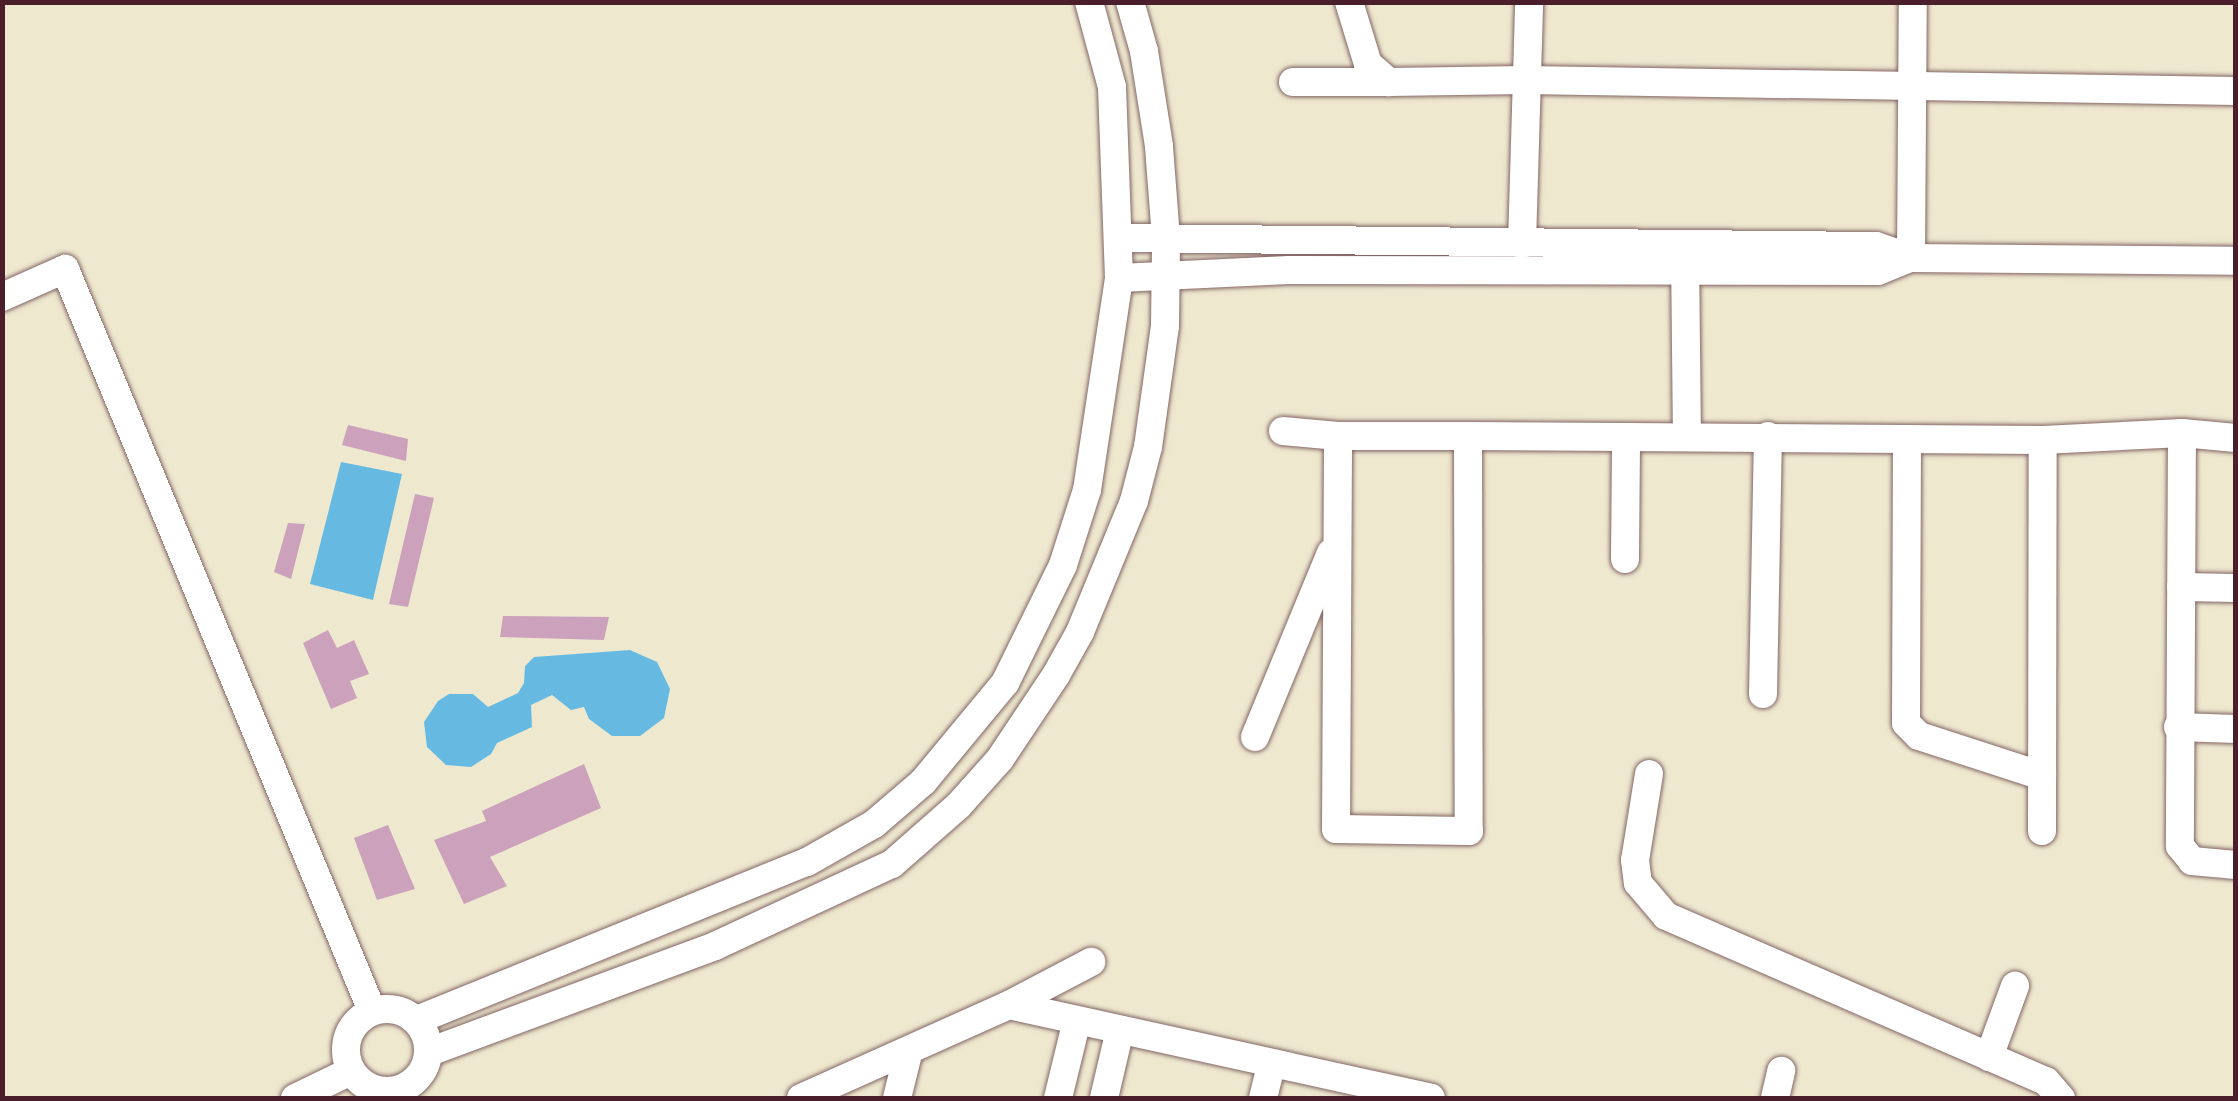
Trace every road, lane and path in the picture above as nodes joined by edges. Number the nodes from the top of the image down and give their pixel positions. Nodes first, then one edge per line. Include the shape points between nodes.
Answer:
1 (1088, 2) edge
2 (1130, 2) edge
3 (1349, 2) edge
4 (1528, 2) edge
5 (1913, 2) edge
6 (1526, 80) junction
7 (1293, 82) dead end
8 (1389, 82) junction
9 (1912, 88) junction
10 (2236, 91) edge
11 (1120, 238) junction
12 (1166, 238) junction
13 (1290, 240) junction
14 (1522, 244) junction
15 (1685, 256) junction
16 (1912, 258) junction
17 (2236, 261) edge
18 (1289, 270) junction
19 (1167, 277) junction
20 (1119, 278) junction
21 (2, 297) edge
22 (1283, 431) dead end
23 (2182, 433) junction
24 (1338, 436) junction
25 (1468, 436) junction
26 (1768, 436) junction
27 (1626, 437) junction
28 (1687, 437) junction
29 (2236, 438) edge
30 (1907, 439) junction
31 (2043, 440) junction
32 (1337, 539) junction
33 (1624, 559) dead end
34 (2181, 587) junction
35 (2236, 588) edge
36 (1763, 694) dead end
37 (2178, 728) junction
38 (2236, 728) edge
39 (1255, 736) dead end
40 (1648, 774) dead end
41 (2042, 776) junction
42 (2042, 831) dead end
43 (2236, 865) edge
44 (629, 936) junction
45 (1091, 962) dead end
46 (640, 975) junction
47 (2015, 986) dead end
48 (1009, 1005) junction
49 (372, 1011) junction
50 (417, 1020) junction
51 (1077, 1020) junction
52 (1120, 1030) junction
53 (909, 1050) junction
54 (429, 1052) junction
55 (1989, 1057) junction
56 (1272, 1063) junction
57 (351, 1071) junction
58 (405, 1094) edge
59 (295, 1098) edge
60 (801, 1098) edge
61 (897, 1098) edge
62 (1058, 1098) edge
63 (1104, 1098) edge
64 (1263, 1098) edge
65 (1432, 1098) edge
66 (2062, 1098) edge

1 - 11 street via 1112,87
2 - 12 street via 1159,146
3 - 8 street via 1368,64
4 - 6 street
5 - 9 street
6 - 8 street
6 - 9 street
6 - 14 street
7 - 8 street
9 - 10 street
9 - 16 street
11 - 12 street
11 - 20 street
12 - 13 street
12 - 19 street
13 - 14 street
13 - 18 street
14 - 15 street
15 - 16 street via 1876,246
15 - 18 street
15 - 28 street
16 - 17 street
18 - 19 street
19 - 20 street
19 - 46 street via 1166,326 1134,501 1080,632 1000,759 892,864
20 - 44 street via 1087,490 1064,565 1005,683 922,782 874,824 807,862
21 - 49 street via 65,269
22 - 24 street
23 - 29 street
23 - 31 street
23 - 34 street
24 - 25 street
24 - 32 street
25 - 27 street
25 - 32 street via 1470,831 1336,829
26 - 28 street
26 - 30 street
26 - 36 street
27 - 28 street
27 - 33 street
30 - 31 street
30 - 41 street via 1906,724 1919,736
31 - 41 street
32 - 39 street
34 - 35 street
34 - 37 street
37 - 38 street
37 - 43 street via 2184,855 2192,862
40 - 55 street via 1638,883 1666,916
41 - 42 street
44 - 46 street
44 - 50 street
45 - 48 street
46 - 54 street
47 - 55 street
48 - 51 street
48 - 53 street
49 - 50 street via 396,1010
49 - 57 street via 348,1036
50 - 54 street
51 - 52 street
51 - 62 street
52 - 56 street
52 - 63 street
53 - 60 street
53 - 61 street
54 - 58 street
55 - 66 street via 2046,1082
56 - 64 street
56 - 65 street
57 - 58 street via 379,1091
57 - 59 street

